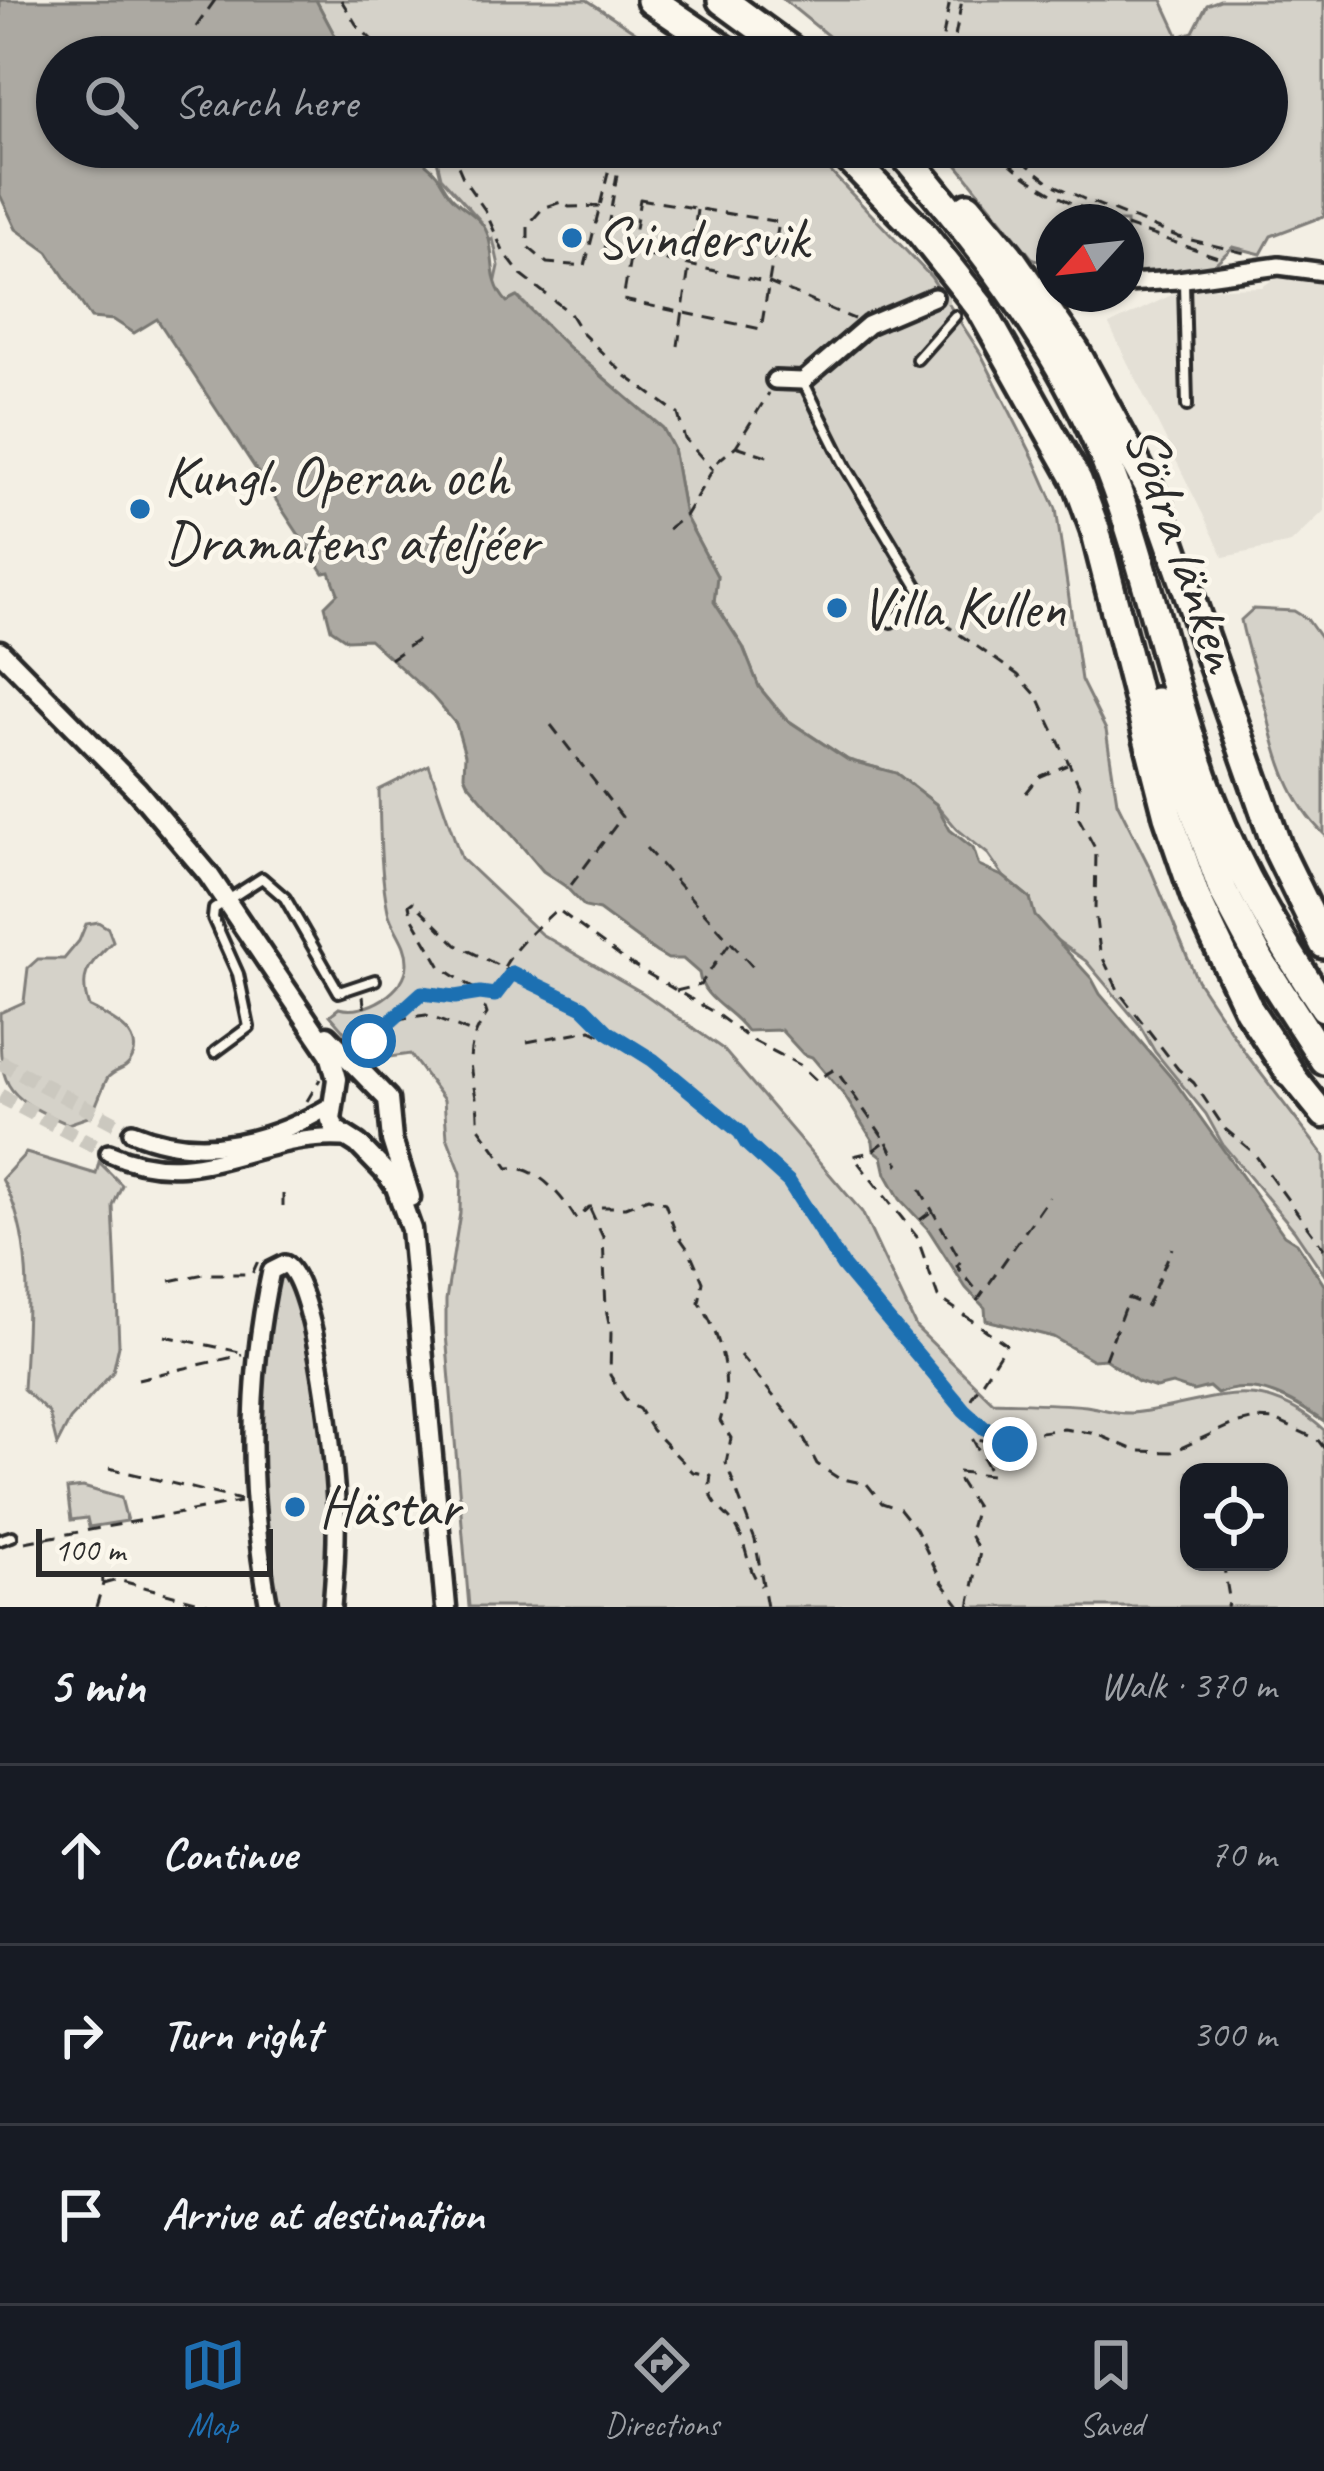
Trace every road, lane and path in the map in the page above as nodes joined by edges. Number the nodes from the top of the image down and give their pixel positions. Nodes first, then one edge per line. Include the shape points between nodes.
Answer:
1 (215, 0) edge
2 (341, 0) edge
3 (651, 0) edge
4 (722, 0) edge
5 (950, 0) edge
6 (962, 0) edge
7 (196, 27) dead end
8 (368, 36) edge
9 (704, 36) edge
10 (771, 36) edge
11 (943, 36) edge
12 (955, 36) edge
13 (459, 168) edge
14 (608, 168) edge
15 (618, 168) edge
16 (859, 168) edge
17 (914, 168) edge
18 (932, 168) edge
19 (1013, 168) edge
20 (1032, 168) edge
21 (1076, 204) edge
22 (600, 206) junction
23 (697, 208) junction
24 (597, 222) junction
25 (1144, 232) edge
26 (604, 246) dead end
27 (590, 250) junction
28 (632, 252) junction
29 (602, 255) dead end
30 (689, 265) junction
31 (1265, 268) junction
32 (1239, 272) junction
33 (1324, 272) edge
34 (1184, 280) junction
35 (1144, 282) edge
36 (769, 283) junction
37 (934, 297) tunnel mouth
38 (683, 311) junction
39 (955, 316) dead end
40 (868, 325) junction
41 (678, 346) dead end
42 (917, 359) dead end
43 (775, 380) joint
44 (803, 381) junction
45 (1187, 406) dead end
46 (736, 446) junction
47 (773, 458) dead end
48 (713, 470) junction
49 (668, 529) dead end
50 (1095, 529) junction
51 (922, 595) junction
52 (891, 622) dead end
53 (422, 637) dead end
54 (0, 651) edge
55 (390, 659) dead end
56 (551, 725) dead end
57 (1067, 765) junction
58 (1026, 794) dead end
59 (646, 848) dead end
60 (568, 889) dead end
61 (226, 899) junction
62 (730, 942) junction
63 (1324, 944) edge
64 (503, 968) junction
65 (754, 968) dead end
66 (512, 973) junction
67 (375, 980) dead end
68 (676, 991) junction
69 (480, 993) junction
70 (495, 995) junction
71 (364, 1003) dead end
72 (298, 1007) junction
73 (1324, 1007) edge
74 (393, 1018) junction
75 (608, 1032) junction
76 (473, 1034) junction
77 (369, 1041) junction
78 (527, 1042) dead end
79 (215, 1052) dead end
80 (356, 1052) dead end
81 (1324, 1060) edge
82 (1290, 1073) joint
83 (380, 1089) junction
84 (334, 1100) junction
85 (1324, 1115) edge
86 (391, 1121) junction
87 (132, 1132) tunnel mouth
88 (351, 1141) junction
89 (886, 1141) junction
90 (109, 1153) tunnel mouth
91 (899, 1165) dead end
92 (920, 1189) dead end
93 (283, 1194) dead end
94 (1049, 1197) dead end
95 (589, 1207) junction
96 (283, 1208) dead end
97 (932, 1211) junction
98 (920, 1220) dead end
99 (411, 1229) junction
100 (1172, 1248) dead end
101 (1324, 1249) edge
102 (274, 1267) junction
103 (170, 1281) dead end
104 (165, 1336) dead end
105 (740, 1355) dead end
106 (1105, 1359) dead end
107 (138, 1379) dead end
108 (964, 1410) junction
109 (1017, 1438) junction
110 (1324, 1448) edge
111 (109, 1468) dead end
112 (96, 1529) junction
113 (97, 1537) dead end
114 (0, 1540) edge
115 (12, 1540) joint
116 (102, 1569) dead end
117 (1225, 1571) edge
118 (103, 1584) junction
119 (766, 1591) junction
120 (96, 1607) edge
121 (218, 1607) edge
122 (269, 1607) edge
123 (332, 1607) edge
124 (446, 1607) edge
125 (767, 1607) edge
126 (961, 1607) edge
127 (969, 1607) edge
128 (1227, 1607) edge

1 - 7 path
2 - 8 path
3 - 9 highway
4 - 10 highway
5 - 11 path
6 - 12 path
13 - 48 path via 521,275 677,414
14 - 22 path
15 - 24 path via 608,226
16 - 50 highway via 980,307
17 - 73 highway, Södra länken via 1023,308 1083,410 1134,538 1209,795 1250,887
18 - 63 highway via 1010,256 1075,351 1156,501 1280,852
19 - 21 path
20 - 31 path via 1179,237 1252,255
22 - 24 path
22 - 27 path via 555,203 528,225 528,247 547,263 585,266
23 - 28 path via 640,199
23 - 30 path
23 - 36 path via 779,222
24 - 27 path
25 - 32 path via 1229,260
26 - 28 path
27 - 29 path
28 - 30 path
28 - 38 path via 623,300
30 - 36 path
30 - 38 path
31 - 32 street
31 - 33 street
32 - 34 street
34 - 35 street
34 - 45 lane
36 - 38 path via 761,328
36 - 40 path
37 - 40 street
38 - 41 path
39 - 42 lane
40 - 44 street
43 - 44 street
43 - 46 path
44 - 51 lane
46 - 47 path
46 - 48 path
48 - 49 path
50 - 81 highway, Södra länken via 1223,892
50 - 82 highway via 1196,898 1249,1010
51 - 52 lane
51 - 57 path via 946,625 1038,697
53 - 55 path
54 - 61 street via 146,800
56 - 60 path via 622,817
57 - 58 path via 1039,777
57 - 101 path via 1078,785 1077,815 1096,850 1100,952 1119,992
59 - 62 path
61 - 67 lane via 262,878 285,898 339,992
61 - 72 street
61 - 79 lane via 213,918 238,974 249,1027
62 - 65 path
62 - 68 path via 700,985
64 - 66 path
64 - 68 path via 522,936 543,928 557,909
64 - 69 path via 457,945 410,903 441,967
66 - 70 path
66 - 75 path via 583,1007
68 - 89 path via 816,1080 835,1069
69 - 70 path
69 - 74 path via 422,993
70 - 76 path
71 - 77 path
72 - 83 street
72 - 84 street via 330,1054
74 - 76 path via 426,1015
74 - 77 path
75 - 78 path
75 - 108 path via 666,1071 780,1171 843,1266
76 - 95 path via 468,1060 478,1126 508,1168 525,1168 548,1185 576,1219
77 - 80 path
82 - 85 main road
83 - 84 street via 359,1083
83 - 86 street
84 - 87 street via 273,1136 231,1145 173,1145
84 - 88 street via 332,1120
86 - 88 street via 378,1139
86 - 99 street
88 - 90 street via 297,1142 165,1170
88 - 99 street via 396,1186
89 - 91 path
89 - 108 path via 853,1156 917,1237 938,1297 1006,1344
92 - 97 path
93 - 96 path
94 - 97 path via 979,1299
95 - 119 path via 603,1237 610,1375 694,1472 711,1474 721,1515 739,1533 750,1573
95 - 119 path via 665,1202 704,1282 699,1302 713,1322 726,1377 719,1421 731,1438 726,1463
97 - 98 path
99 - 124 street
100 - 106 path via 1147,1306 1128,1298
102 - 103 path via 257,1260 252,1274
102 - 122 street via 258,1355 254,1452
102 - 123 street via 296,1273 324,1388 336,1504
104 - 107 path via 249,1354
105 - 126 path via 817,1464 867,1484 900,1509
108 - 109 path via 984,1428
109 - 110 path via 1064,1430 1136,1451 1172,1452 1255,1419 1275,1420
109 - 127 path via 972,1438 992,1475 957,1472 976,1507 970,1533 980,1552
111 - 112 path via 245,1501
112 - 113 path
112 - 115 path
114 - 115 lane
116 - 118 path
117 - 128 path
118 - 120 path
118 - 121 path via 118,1580
119 - 125 path

